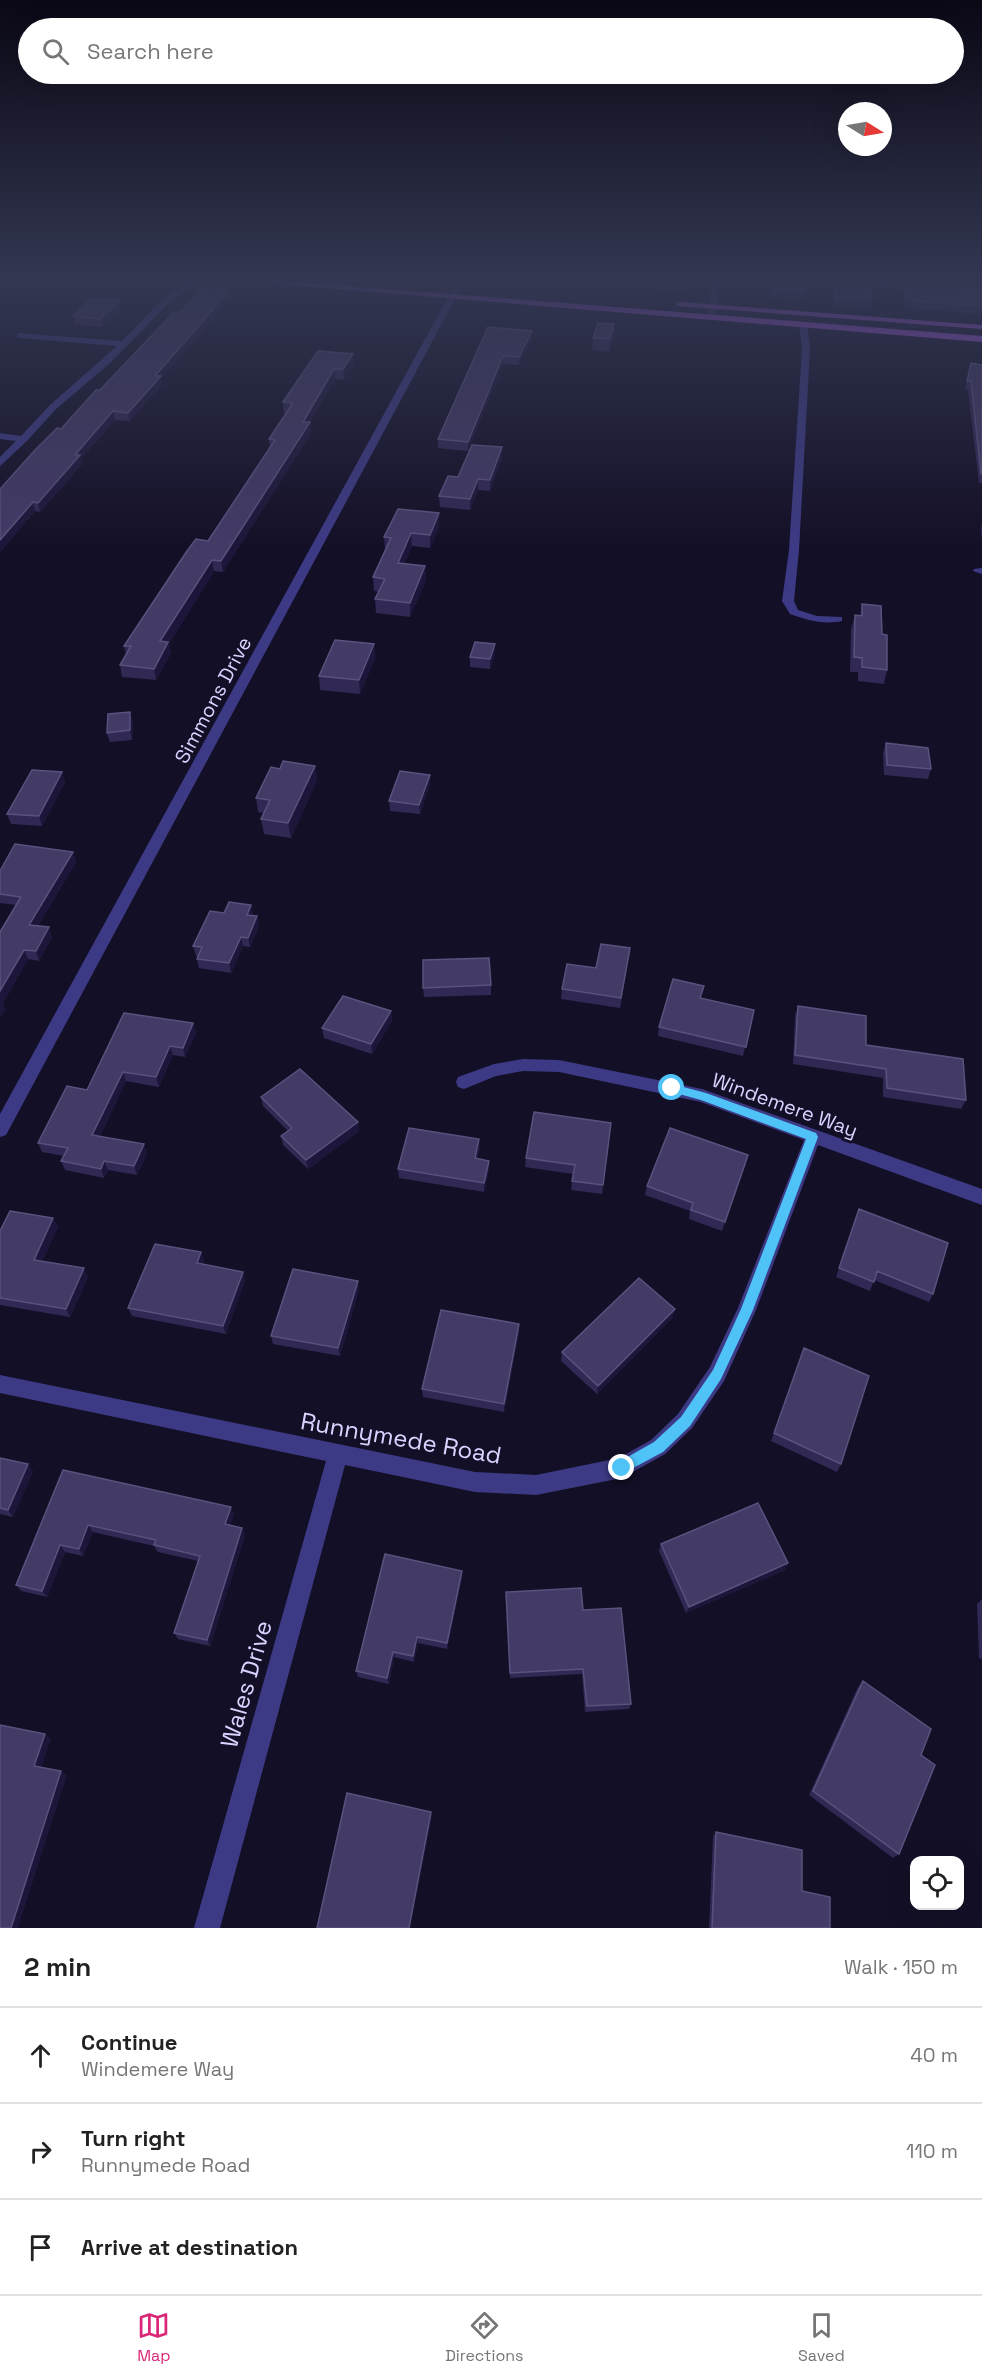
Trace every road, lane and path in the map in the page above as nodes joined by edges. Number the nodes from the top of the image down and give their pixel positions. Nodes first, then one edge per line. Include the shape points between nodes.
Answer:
1 (95, 370) edge
2 (413, 370) edge
3 (805, 370) edge
4 (0, 436) edge
5 (24, 439) junction
6 (0, 463) edge
7 (838, 619) dead end
8 (464, 1082) dead end
9 (0, 1130) edge
10 (813, 1137) junction
11 (982, 1197) edge
12 (0, 1384) edge
13 (339, 1454) junction
14 (207, 1928) edge

1 - 5 street
2 - 9 street, Simmons Drive
3 - 7 street via 788,601 794,612 816,619
4 - 5 street
5 - 6 street
8 - 10 street, Windemere Way via 523,1065 559,1066 702,1096
10 - 11 street, Windemere Way
10 - 13 street, Runnymede Road via 747,1310 717,1374 685,1421 658,1447 622,1468 536,1485 474,1482
12 - 13 street, Runnymede Road
13 - 14 street, Wales Drive

